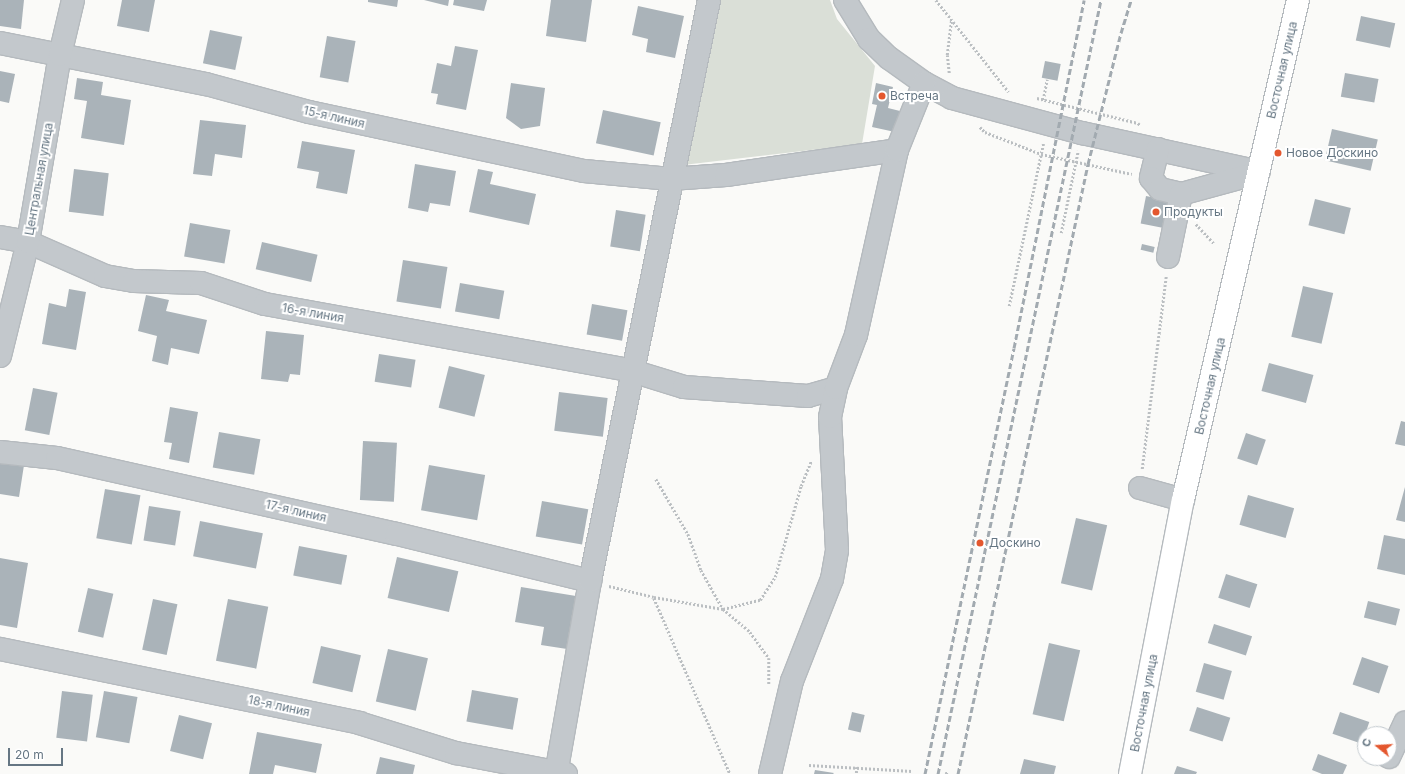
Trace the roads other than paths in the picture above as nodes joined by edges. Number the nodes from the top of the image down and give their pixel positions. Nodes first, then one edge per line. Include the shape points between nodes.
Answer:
1 (72, 0) edge
2 (709, 0) edge
3 (845, 0) edge
4 (1298, 0) edge
5 (0, 43) edge
6 (60, 55) junction
7 (924, 83) junction
8 (1158, 148) junction
9 (897, 150) junction
10 (1259, 172) junction
11 (671, 179) junction
12 (1181, 194) junction
13 (0, 237) edge
14 (28, 242) junction
15 (1168, 257) road end
16 (0, 356) edge
17 (632, 371) junction
18 (836, 388) junction
19 (0, 452) edge
20 (1140, 488) road end
21 (1183, 500) junction
22 (590, 581) junction
23 (0, 649) edge
24 (1405, 723) edge
25 (1397, 740) edge
26 (559, 774) edge
27 (770, 774) edge
28 (1130, 774) edge

1 - 6 street, Центральная улица
2 - 11 street
3 - 7 street via 869,39 889,58
4 - 10 main road, Восточная улица
5 - 6 street, 15-я линия
6 - 11 street, 15-я линия via 206,84 309,112 584,171
6 - 14 street, Центральная улица
7 - 8 street via 952,98 1002,112 1082,133
7 - 9 street
8 - 10 street
8 - 12 street via 1151,178 1160,189
9 - 11 street, 15-я линия via 726,176
9 - 18 street via 856,335
10 - 12 street
10 - 21 main road, Восточная улица
11 - 17 street
12 - 15 street
13 - 14 street, 16-я линия
14 - 16 street, Центральная улица
14 - 17 street, 16-я линия via 105,276 134,281 201,283 265,304
17 - 18 street, 16-я линия via 684,387 808,396
17 - 22 street
18 - 27 street via 830,417 837,550 832,579 792,681
19 - 22 street, 17-я линия via 58,458 389,532
20 - 21 street
21 - 28 main road, Восточная улица
22 - 26 street
23 - 26 street, 18-я линия via 359,723 456,753
24 - 25 street

